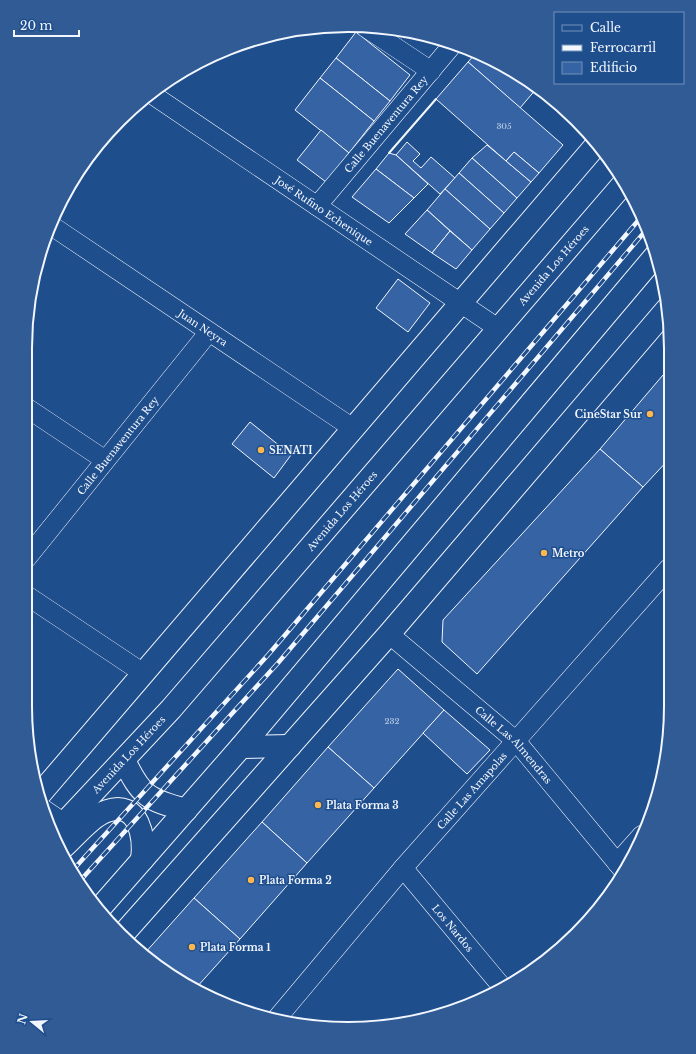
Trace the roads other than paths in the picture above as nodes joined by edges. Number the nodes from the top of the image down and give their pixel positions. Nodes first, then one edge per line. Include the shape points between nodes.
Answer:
1 (375, 34) edge
2 (449, 49) edge
3 (430, 71) junction
4 (156, 97) edge
5 (593, 149) edge
6 (621, 188) edge
7 (317, 206) junction
8 (56, 228) edge
9 (651, 261) edge
10 (461, 303) junction
11 (662, 315) edge
12 (499, 329) junction
13 (210, 332) junction
14 (32, 411) edge
15 (354, 429) junction
16 (105, 460) junction
17 (32, 551) edge
18 (664, 574) edge
19 (32, 599) edge
20 (389, 634) junction
21 (143, 673) junction
22 (516, 741) junction
23 (290, 746) junction
24 (241, 747) junction
25 (124, 760) junction
26 (44, 790) edge
27 (186, 810) junction
28 (59, 829) edge
29 (65, 846) edge
30 (142, 860) junction
31 (620, 867) edge
32 (403, 868) junction
33 (103, 905) edge
34 (126, 930) edge
35 (499, 983) edge
36 (280, 1015) edge

1 - 3 street
2 - 3 street, Calle Buenaventura Rey
3 - 7 street, Calle Buenaventura Rey
4 - 7 street, José Rufino Echenique
5 - 10 main road
6 - 12 main road, Avenida Los Héroes
7 - 10 street, José Rufino Echenique
8 - 13 street, Juan Neyra
9 - 24 main road
10 - 12 street, José Rufino Echenique
10 - 15 main road
11 - 20 main road
12 - 25 main road, Avenida Los Héroes via 171,710
13 - 15 street, Juan Neyra
13 - 16 street, Calle Buenaventura Rey
14 - 16 street
15 - 21 main road
16 - 17 street, Calle Buenaventura Rey
18 - 22 street, Calle Las Amapolas
19 - 21 street
20 - 22 street, Calle Las Almendras
20 - 23 main road
21 - 26 main road
22 - 31 street, Calle Las Almendras
22 - 32 street, Calle Las Amapolas
23 - 24 main road
23 - 34 main road
24 - 27 main road
25 - 27 main road via 134,781 145,794 159,803
25 - 28 main road, Avenida Los Héroes
27 - 30 main road
29 - 30 main road via 106,811 121,810 134,817 142,831
30 - 33 main road
32 - 35 street, Los Nardos
32 - 36 street, Calle Las Amapolas

